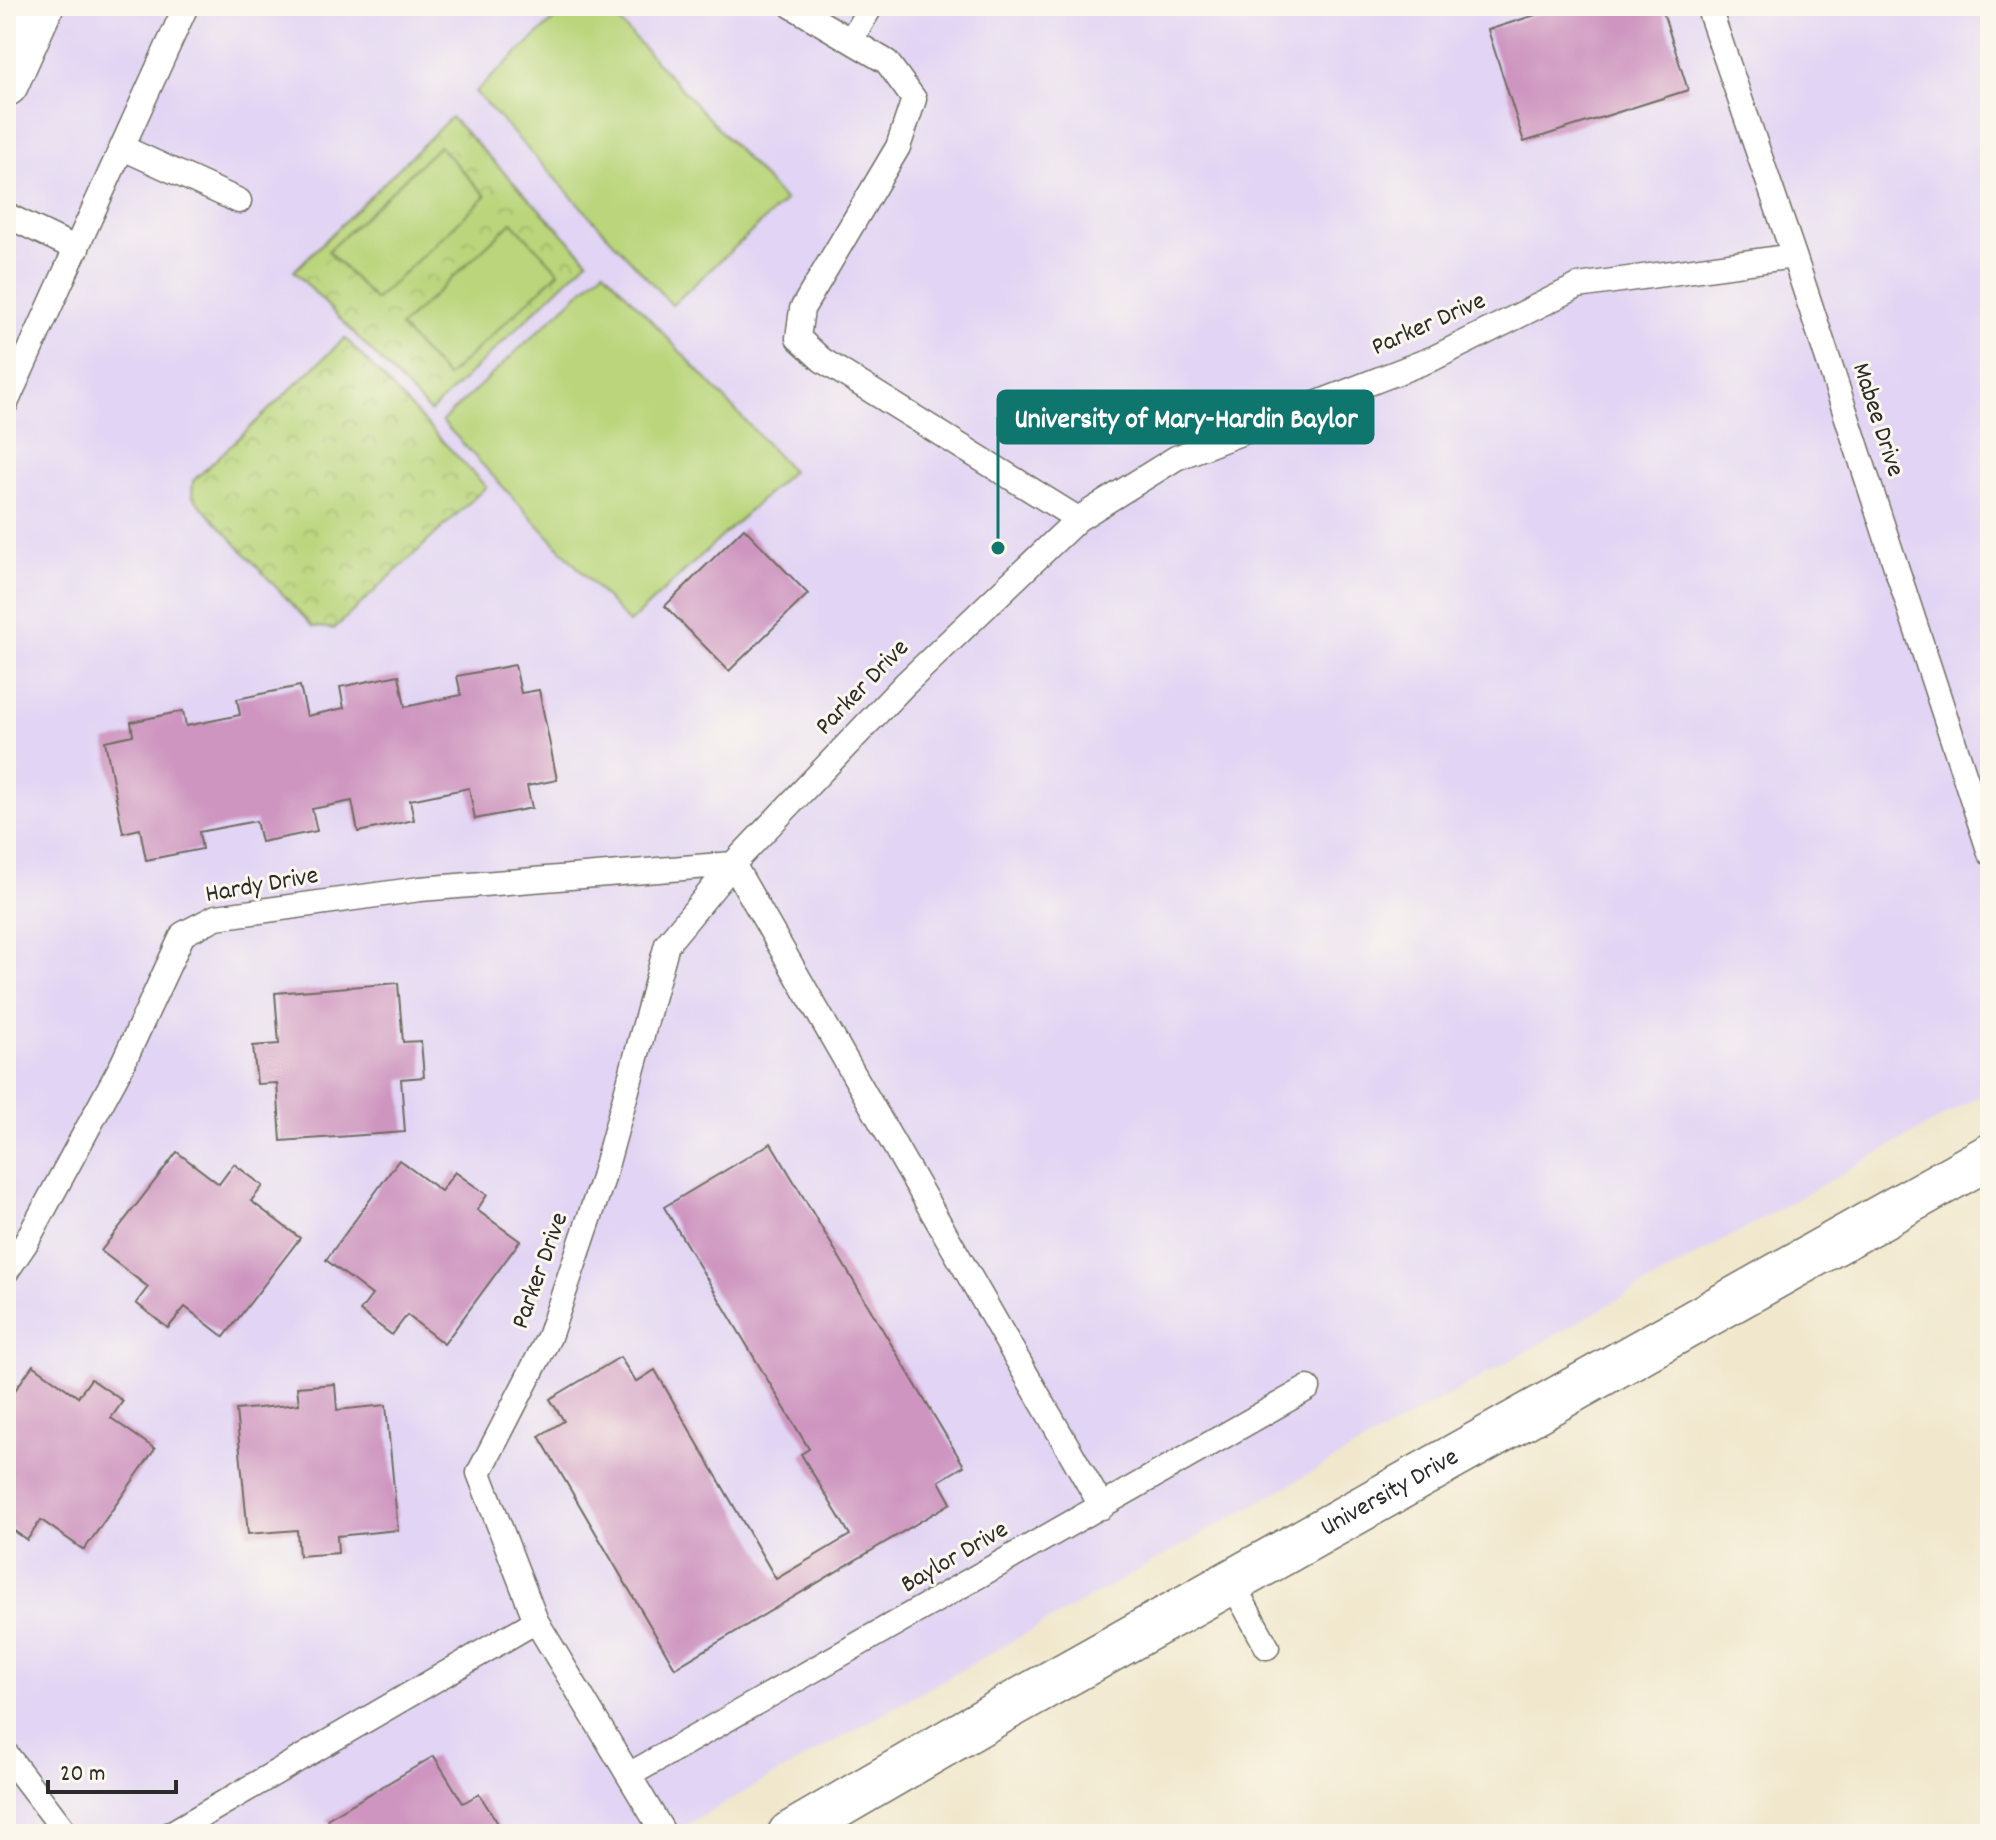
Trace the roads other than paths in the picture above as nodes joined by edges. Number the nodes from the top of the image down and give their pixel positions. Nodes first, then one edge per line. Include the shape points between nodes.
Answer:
1 (41, 6) edge
2 (186, 6) edge
3 (792, 6) edge
4 (871, 6) edge
5 (1708, 6) edge
6 (851, 40) junction
7 (6, 84) edge
8 (123, 148) junction
9 (239, 201) dead end
10 (6, 215) edge
11 (77, 249) junction
12 (1794, 256) junction
13 (6, 403) edge
14 (1078, 519) junction
15 (1990, 853) edge
16 (733, 864) junction
17 (1990, 1156) edge
18 (6, 1272) edge
19 (1308, 1388) dead end
20 (1102, 1507) junction
21 (1232, 1583) junction
22 (536, 1621) junction
23 (1267, 1647) dead end
24 (6, 1754) edge
25 (629, 1775) junction
26 (67, 1834) edge
27 (170, 1834) edge
28 (664, 1834) edge
29 (790, 1834) edge

1 - 7 street
2 - 8 lane
3 - 6 lane
4 - 6 lane
5 - 12 lane, Mabee Drive
6 - 14 lane via 887,62 914,99 898,147 802,309 798,338 822,360
8 - 9 lane
8 - 11 lane
10 - 11 lane
11 - 13 lane
12 - 14 lane, Parker Drive via 1578,286 1434,358 1176,458
12 - 15 lane, Mabee Drive
14 - 16 lane, Parker Drive via 905,684
16 - 18 lane, Hardy Drive via 420,889 216,917 183,934 122,1065
16 - 20 lane
16 - 22 lane, Parker Drive via 667,944 602,1181 549,1337 479,1473
17 - 21 street, University Drive
19 - 20 lane, Baylor Drive
20 - 25 lane, Baylor Drive
21 - 23 lane
21 - 29 street, University Drive
22 - 25 lane, Parker Drive
22 - 27 lane
24 - 26 lane
25 - 28 lane, Parker Drive

